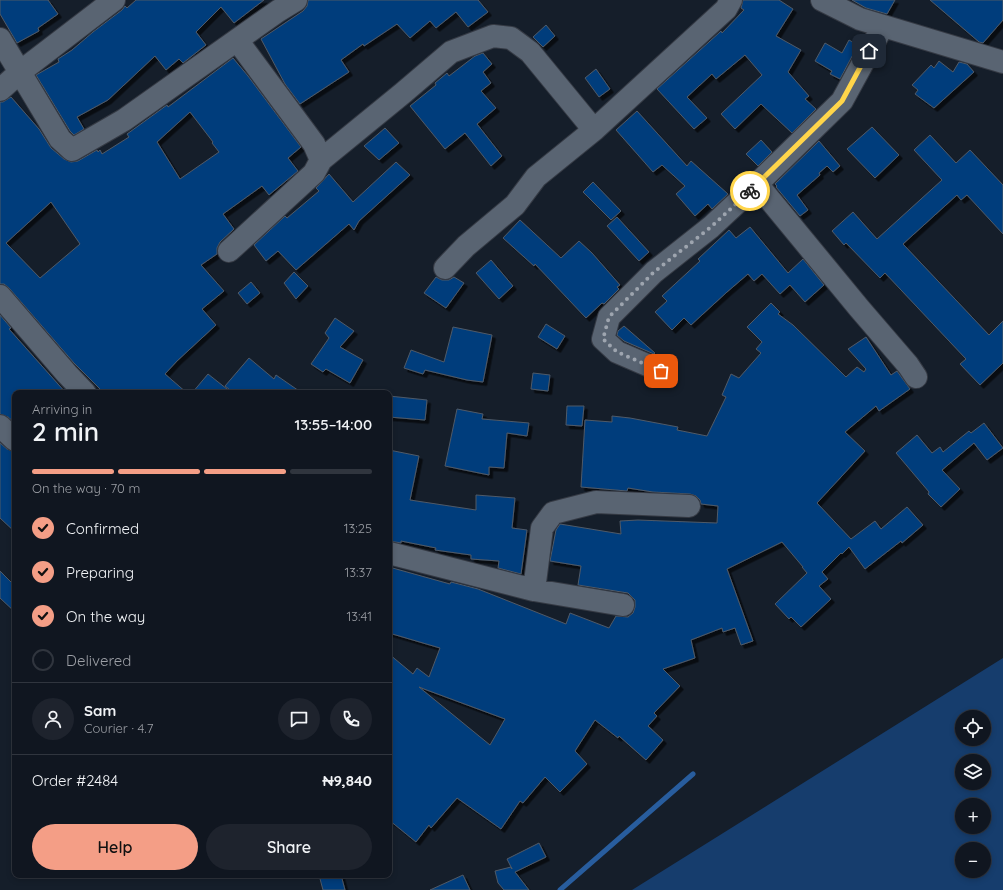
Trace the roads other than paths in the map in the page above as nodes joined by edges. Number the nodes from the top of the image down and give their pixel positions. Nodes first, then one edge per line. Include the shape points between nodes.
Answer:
1 (114, 0) edge
2 (296, 0) edge
3 (731, 0) edge
4 (822, 0) edge
5 (883, 26) junction
6 (0, 39) edge
7 (237, 40) junction
8 (1003, 62) edge
9 (20, 72) junction
10 (0, 90) edge
11 (594, 130) junction
12 (321, 160) junction
13 (757, 184) junction
14 (229, 251) dead end
15 (445, 268) dead end
16 (0, 296) edge
17 (661, 371) dead end
18 (916, 378) dead end
19 (82, 390) edge
20 (0, 426) edge
21 (12, 437) edge
22 (689, 506) dead end
23 (392, 554) edge
24 (534, 590) junction
25 (623, 606) dead end

1 - 9 street
2 - 7 street
3 - 11 street via 726,9
4 - 5 street via 860,19
5 - 8 street
5 - 13 street via 842,101
6 - 9 street
7 - 9 street via 124,120 72,150 60,139
7 - 12 street via 314,144
9 - 10 street
11 - 12 street via 530,52 511,38 493,36 451,52
11 - 15 street via 536,177 515,205 466,246
12 - 14 street via 314,173
13 - 17 street via 711,227 654,272 609,317 603,339 617,352
13 - 18 street via 908,364
16 - 19 street
20 - 21 street
22 - 24 street via 596,502 553,513 542,528
23 - 24 street
24 - 25 street

